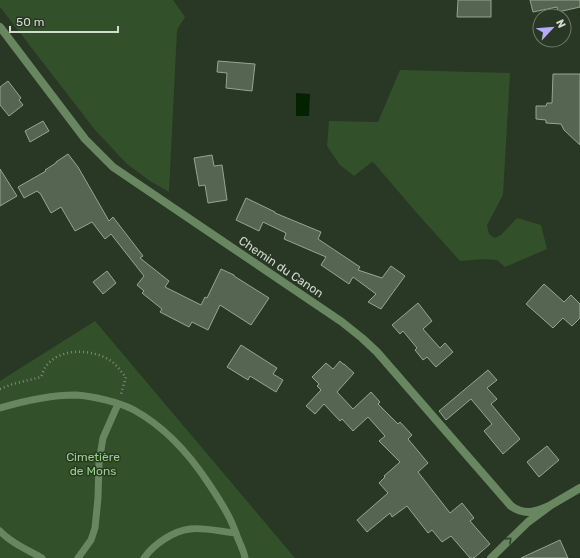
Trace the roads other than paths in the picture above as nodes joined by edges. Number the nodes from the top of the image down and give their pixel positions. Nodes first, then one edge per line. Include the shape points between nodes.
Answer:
1 (0, 27) edge
2 (118, 404) junction
3 (0, 408) edge
4 (580, 488) edge
5 (551, 505) junction
6 (0, 531) edge
7 (236, 533) junction
8 (42, 558) edge
9 (78, 558) edge
10 (144, 558) edge
11 (245, 558) edge
12 (491, 558) edge

1 - 5 street, Chemin du Canon via 85,139 113,168 362,338 511,506 528,512
2 - 3 lane via 75,396 52,397
2 - 7 lane via 133,409 149,419 184,451 216,494
2 - 9 lane via 103,438 95,528 91,540
4 - 5 street
12 -> 5 street via 528,522
6 - 8 lane
7 - 10 lane via 190,529 166,538
7 - 11 lane

